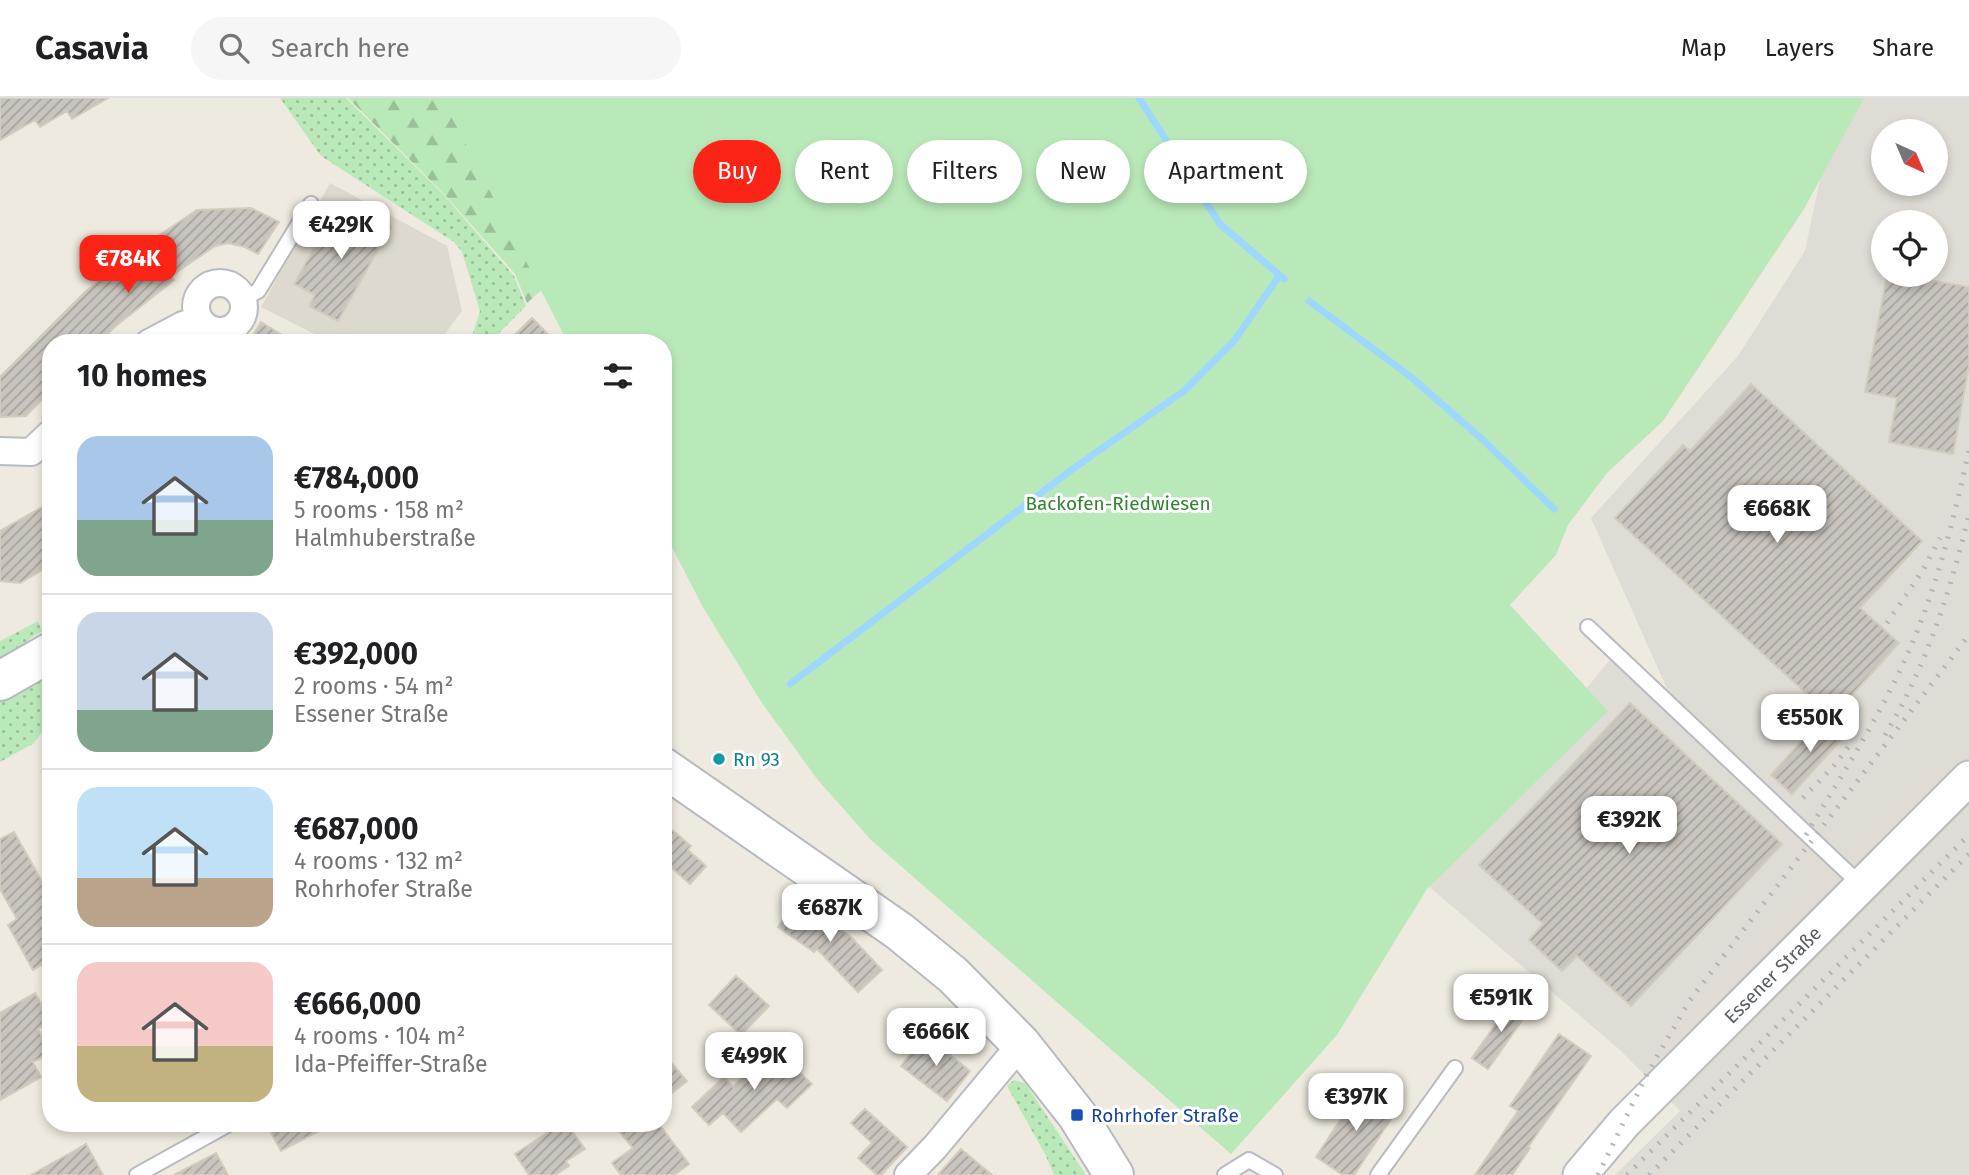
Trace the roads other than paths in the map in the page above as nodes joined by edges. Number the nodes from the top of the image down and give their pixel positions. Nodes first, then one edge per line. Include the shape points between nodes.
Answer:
1 (311, 204) dead end
2 (242, 299) junction
3 (200, 320) junction
4 (166, 334) edge
5 (42, 442) edge
6 (0, 451) edge
7 (1588, 628) dead end
8 (42, 657) edge
9 (0, 681) edge
10 (1969, 778) edge
11 (672, 780) edge
12 (1861, 885) junction
13 (1021, 1044) junction
14 (1455, 1068) dead end
15 (215, 1132) edge
16 (137, 1175) edge
17 (908, 1175) edge
18 (1114, 1175) edge
19 (1225, 1175) edge
20 (1275, 1175) edge
21 (1378, 1175) edge
22 (1580, 1175) edge

1 - 2 lane via 258,291
2 - 3 street via 239,321 227,330 211,329
2 - 3 street via 225,284 210,286 196,304
3 - 4 street
5 - 6 street via 31,452
7 - 12 lane
8 - 9 main road
10 - 12 street, Essener Straße
11 - 13 main road via 899,930 953,975
12 - 22 street, Essener Straße via 1624,1123
13 - 17 street
13 - 18 main road via 1077,1115
14 - 21 lane
15 - 16 lane
19 - 20 lane via 1249,1160

